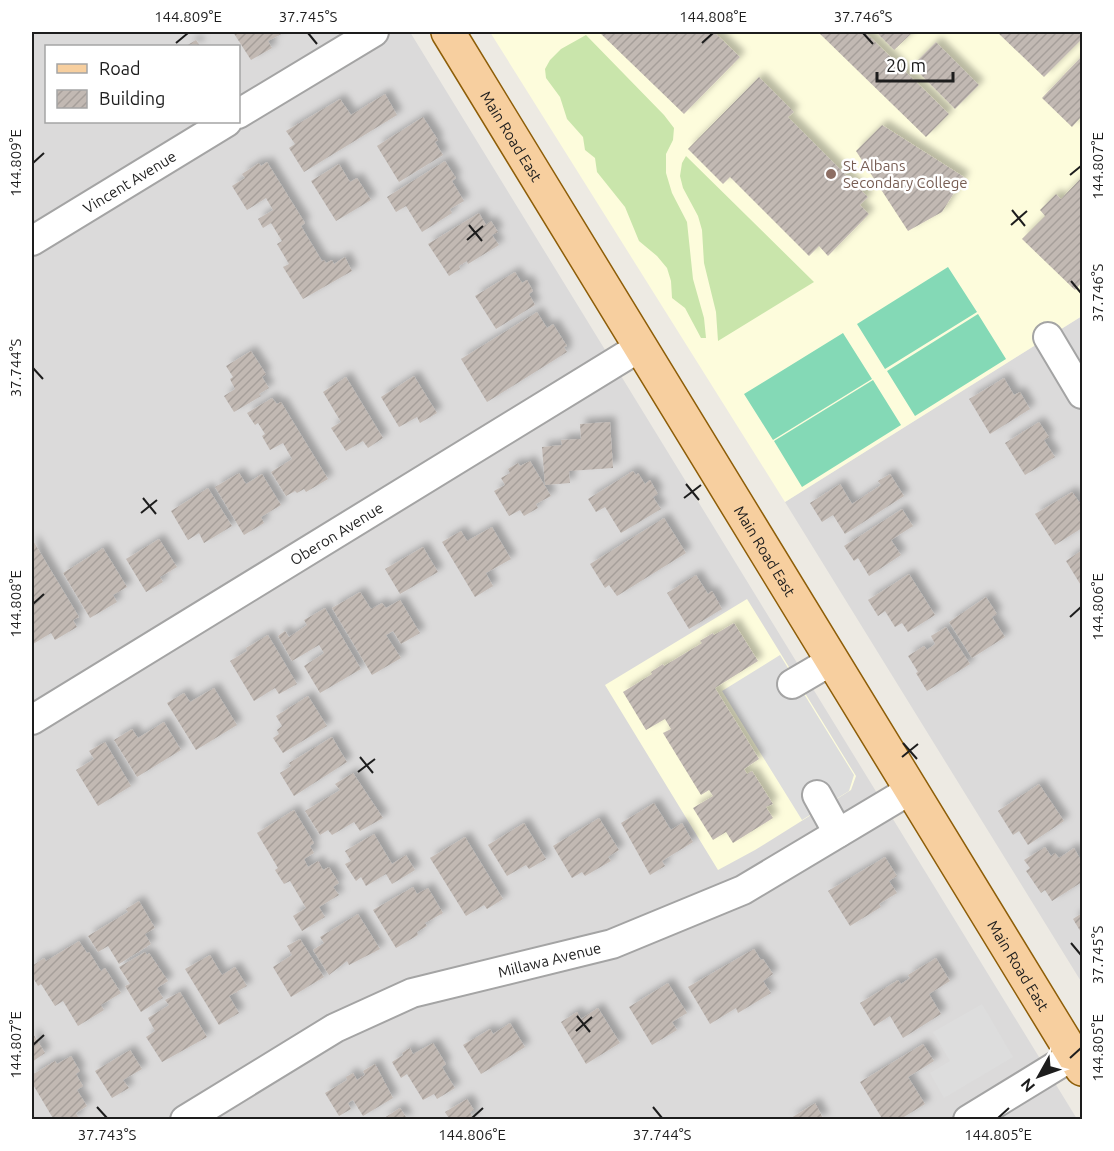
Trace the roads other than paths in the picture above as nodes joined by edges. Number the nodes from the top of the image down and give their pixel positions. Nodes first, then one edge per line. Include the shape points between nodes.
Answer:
1 (374, 32) edge
2 (448, 32) edge
3 (240, 113) edge
4 (224, 123) edge
5 (32, 241) edge
6 (1048, 337) dead end
7 (640, 347) junction
8 (1083, 394) edge
9 (833, 660) junction
10 (792, 684) dead end
11 (32, 720) edge
12 (912, 789) junction
13 (817, 795) dead end
14 (838, 833) junction
15 (1078, 1062) edge
16 (184, 1119) edge
17 (968, 1119) edge

1 - 3 street
2 - 7 main road, Main Road East
4 - 5 street, Vincent Avenue
6 - 8 street
7 - 9 main road, Main Road East
7 - 11 street, Oberon Avenue
9 - 10 street
9 - 12 main road, Main Road East
12 - 14 street, Millawa Avenue
12 - 15 main road, Main Road East
13 - 14 street
14 - 16 street, Millawa Avenue via 744,890 612,944 412,993 335,1028
15 - 17 street

